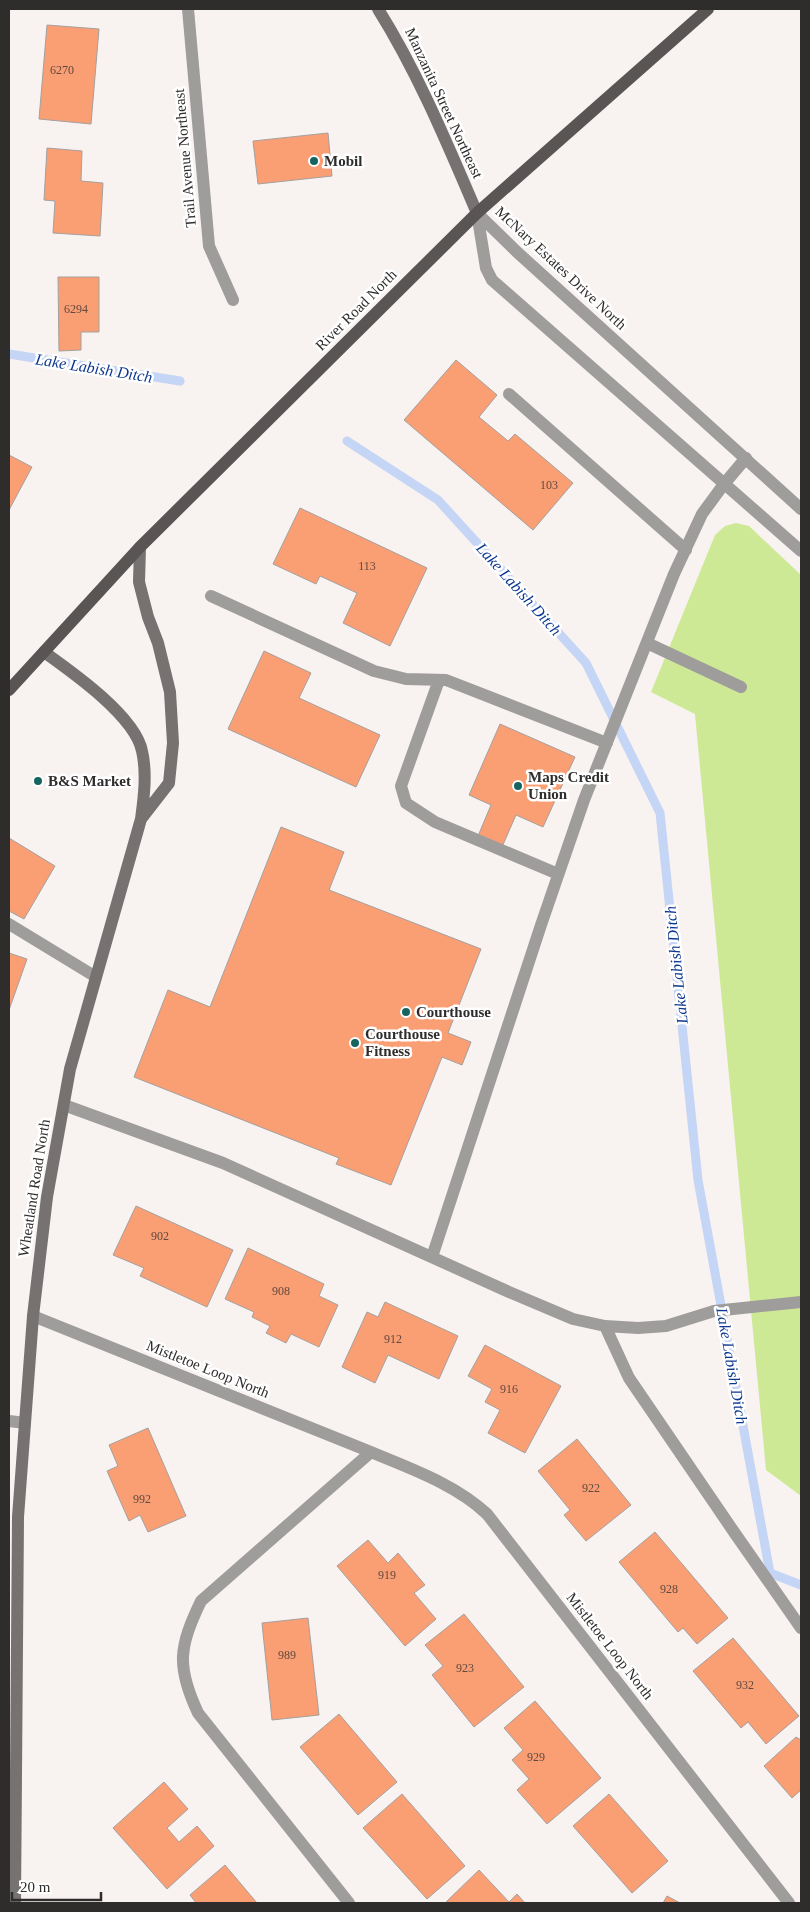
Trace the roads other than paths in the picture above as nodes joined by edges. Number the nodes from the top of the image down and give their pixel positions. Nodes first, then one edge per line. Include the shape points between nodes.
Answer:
1 (188, 9) edge
2 (378, 9) edge
3 (708, 9) edge
4 (477, 212) junction
5 (233, 300) dead end
6 (509, 394) dead end
7 (746, 458) junction
8 (724, 484) junction
9 (801, 508) edge
10 (140, 547) junction
11 (686, 550) junction
12 (801, 551) edge
13 (211, 596) dead end
14 (647, 643) junction
15 (44, 652) junction
16 (439, 680) junction
17 (741, 687) dead end
18 (9, 690) edge
19 (606, 743) junction
20 (141, 820) junction
21 (558, 874) junction
22 (9, 924) edge
23 (96, 977) junction
24 (64, 1105) junction
25 (432, 1257) junction
26 (801, 1302) edge
27 (33, 1316) junction
28 (605, 1326) junction
29 (9, 1421) edge
30 (25, 1423) junction
31 (370, 1452) junction
32 (13, 1553) edge
33 (801, 1628) edge
34 (15, 1903) edge
35 (349, 1903) edge
36 (789, 1903) edge

1 - 5 street, Trail Avenue Northeast via 209,246
2 - 4 main road, Manzanita Street Northeast via 424,94
3 - 4 main road, River Road North
4 - 7 street, McNary Estates Drive North via 517,252
4 - 8 street, McNary Estates Drive North via 486,268 492,280
4 - 10 main road, River Road North
6 - 11 street
7 - 8 street
7 - 9 street, McNary Estates Drive North
8 - 11 street via 702,514
8 - 12 street, McNary Estates Drive North
10 - 15 main road, River Road North
10 - 20 main road via 139,582 170,692 172,743 169,783
11 - 14 street
13 - 16 street via 374,671 406,679
14 - 17 street
14 - 19 street
15 - 18 main road, River Road North
15 - 20 main road, Wheatland Road North via 86,682 132,729 142,750 145,782
16 - 19 street
16 - 21 street via 401,786 406,803 435,822
19 - 21 street
20 - 23 main road, Wheatland Road North
21 - 25 street
22 - 23 street
23 - 24 main road, Wheatland Road North via 70,1069
24 - 25 street via 223,1163
24 - 27 main road, Wheatland Road North via 47,1197
25 - 28 street via 573,1319
26 - 28 street via 714,1311 666,1326
27 - 30 main road, Wheatland Road North
27 - 31 street, Mistletoe Loop North
28 - 33 street via 629,1378
29 - 30 street
30 - 32 main road, Wheatland Road North
31 - 35 street via 201,1601 188,1628 182,1654 186,1690 198,1713
31 - 36 street, Mistletoe Loop North via 471,1499 487,1514
32 - 34 main road, Wheatland Road North

